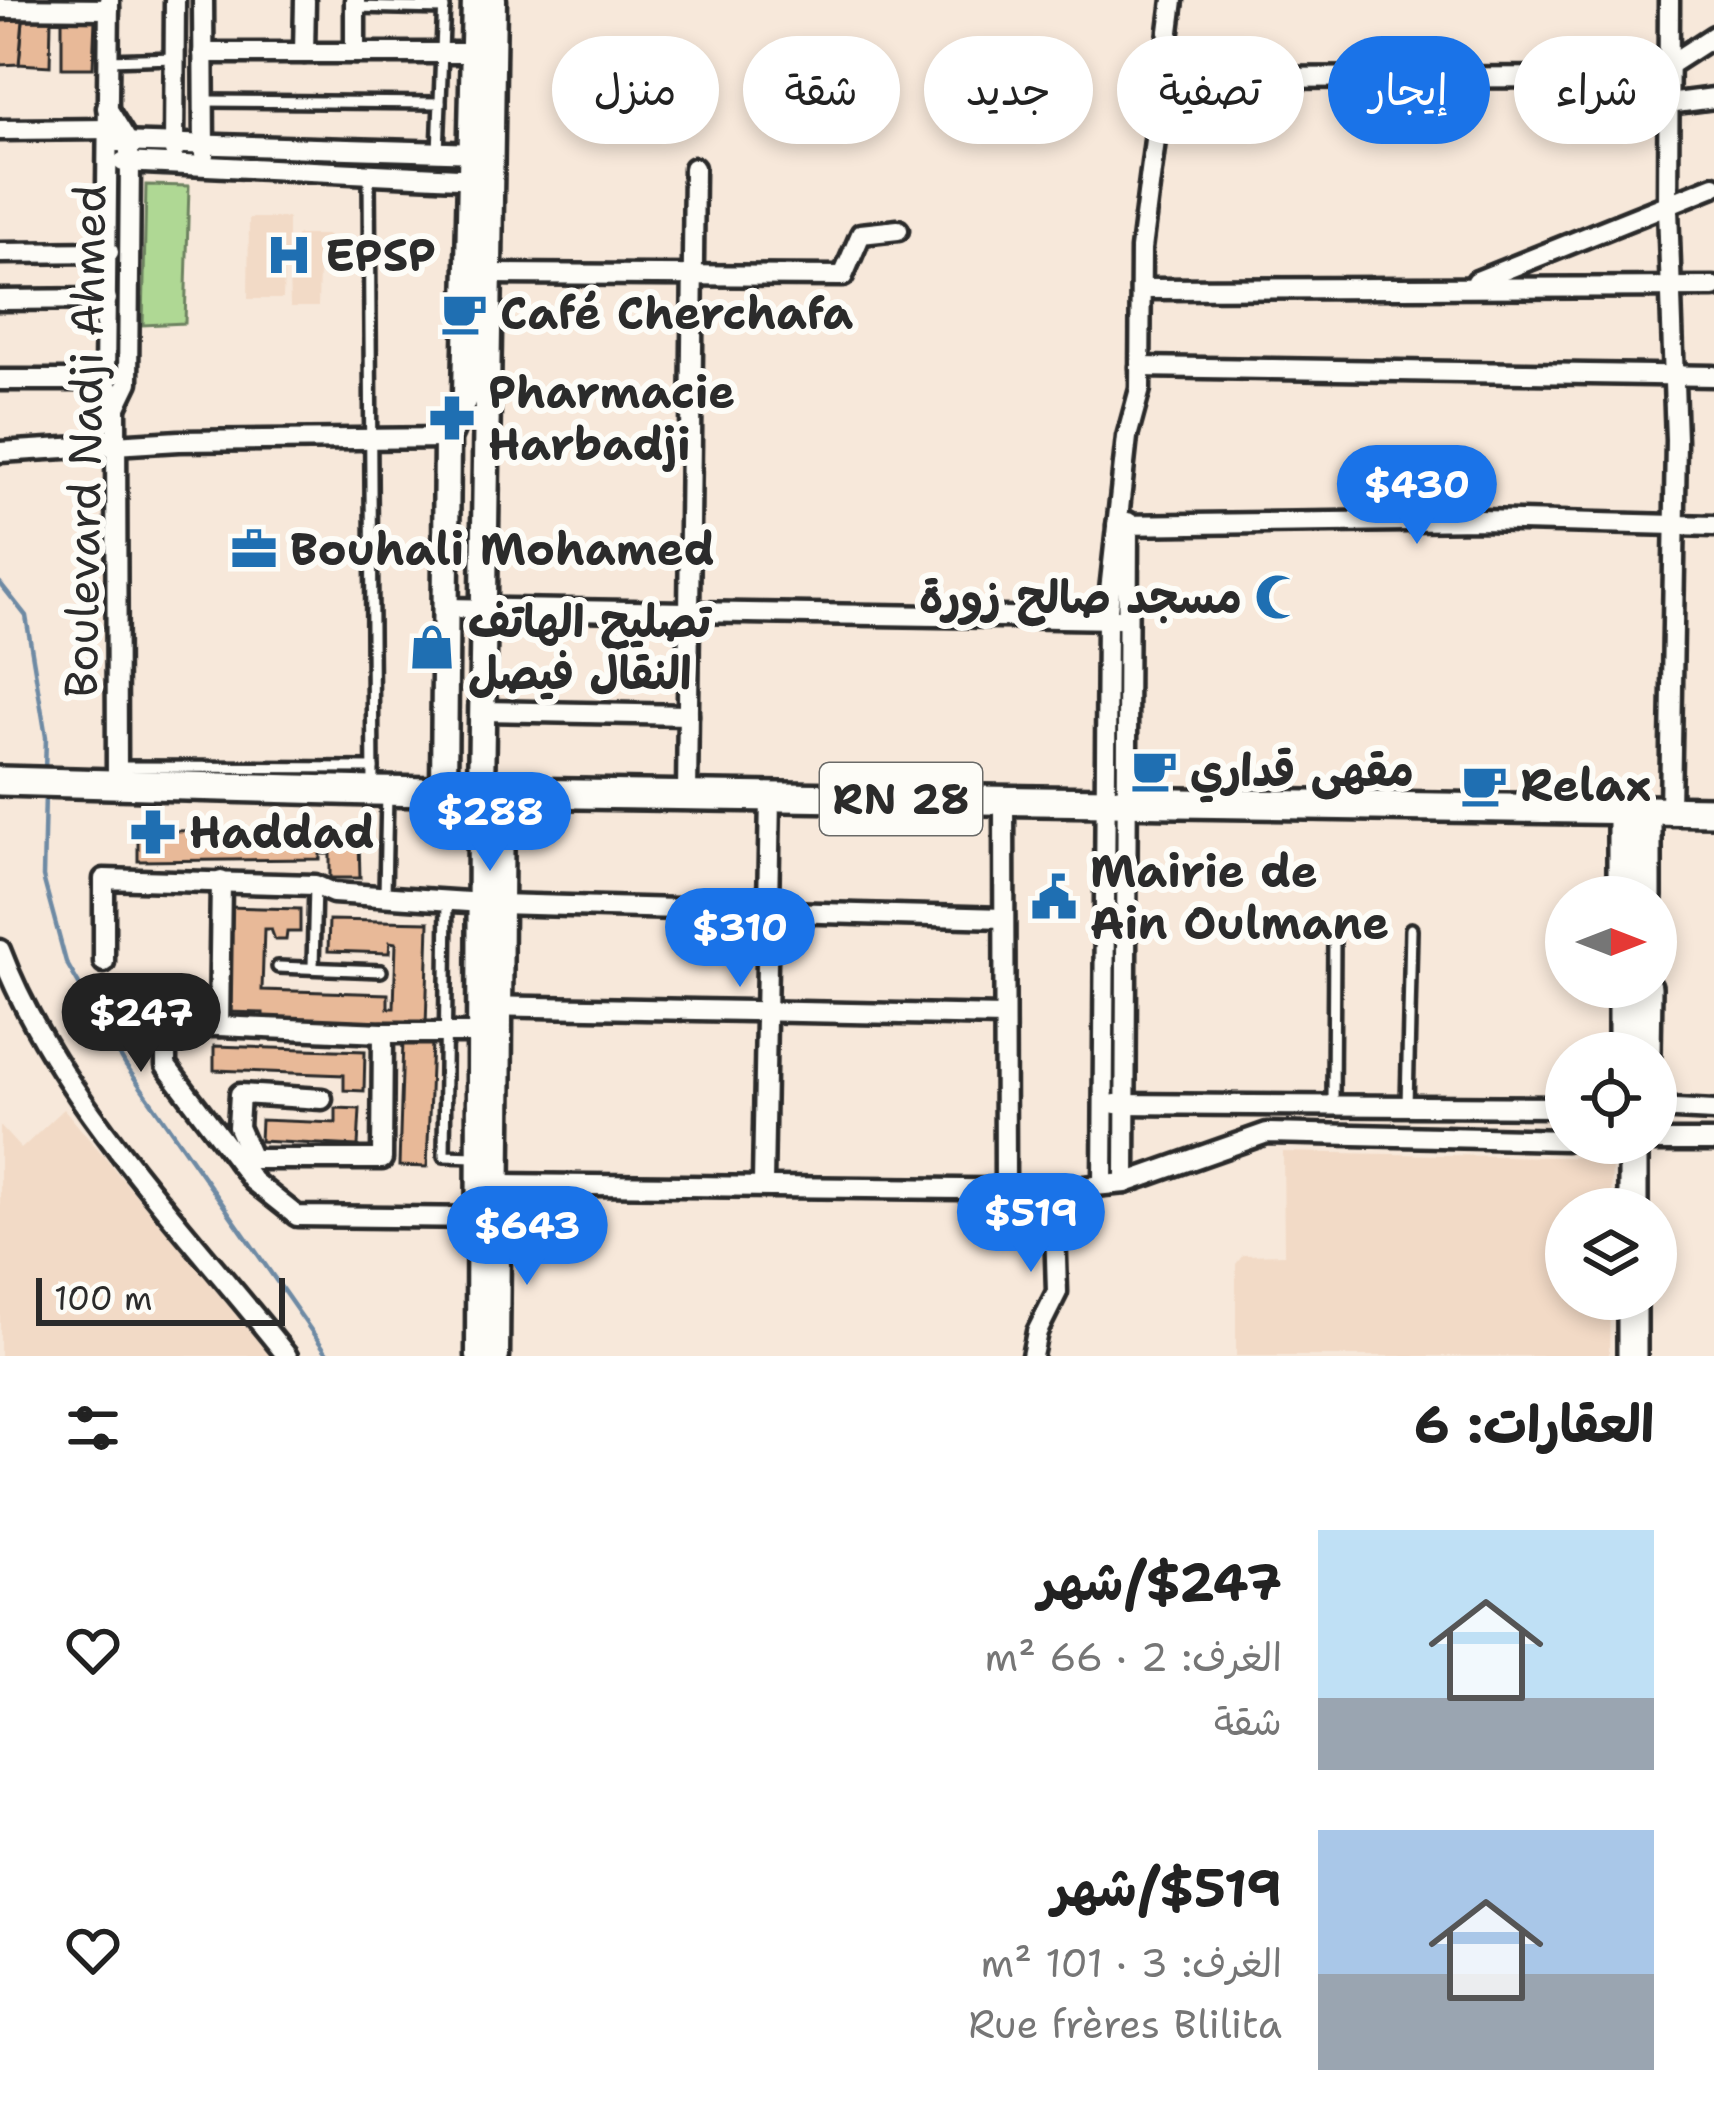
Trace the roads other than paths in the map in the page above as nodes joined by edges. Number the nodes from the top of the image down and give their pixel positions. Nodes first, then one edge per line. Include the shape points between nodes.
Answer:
1 (175, 0) edge
2 (202, 0) edge
3 (305, 0) edge
4 (475, 0) edge
5 (493, 0) edge
6 (1173, 0) edge
7 (1669, 0) edge
8 (109, 4) edge
9 (355, 4) edge
10 (444, 4) edge
11 (0, 8) edge
12 (1170, 36) edge
13 (1669, 36) edge
14 (1714, 36) edge
15 (202, 53) junction
16 (304, 53) junction
17 (355, 53) junction
18 (442, 53) junction
19 (483, 53) junction
20 (175, 58) junction
21 (108, 60) junction
22 (1680, 62) edge
23 (1514, 73) edge
24 (1304, 76) edge
25 (1714, 98) edge
26 (204, 101) junction
27 (440, 103) junction
28 (1680, 103) edge
29 (0, 130) edge
30 (115, 139) junction
31 (174, 142) junction
32 (204, 144) junction
33 (1156, 144) edge
34 (1669, 144) edge
35 (438, 152) junction
36 (174, 164) junction
37 (205, 166) junction
38 (481, 166) junction
39 (694, 168) dead end
40 (369, 174) junction
41 (1714, 187) edge
42 (1669, 208) junction
43 (898, 230) dead end
44 (109, 252) junction
45 (0, 253) edge
46 (489, 274) junction
47 (693, 278) junction
48 (1467, 284) junction
49 (1670, 286) junction
50 (1714, 286) edge
51 (1141, 289) junction
52 (107, 299) junction
53 (0, 300) edge
54 (1140, 367) junction
55 (1673, 376) junction
56 (1714, 376) edge
57 (0, 380) edge
58 (105, 380) junction
59 (116, 407) junction
60 (446, 438) junction
61 (371, 440) junction
62 (116, 447) junction
63 (0, 452) edge
64 (1122, 525) junction
65 (1674, 526) junction
66 (1714, 526) edge
67 (446, 608) junction
68 (484, 608) junction
69 (689, 610) junction
70 (1107, 618) junction
71 (1129, 620) junction
72 (482, 711) junction
73 (688, 715) junction
74 (117, 774) junction
75 (2, 781) edge
76 (378, 784) junction
77 (444, 791) junction
78 (491, 792) junction
79 (687, 795) junction
80 (770, 797) junction
81 (1004, 801) junction
82 (1118, 803) junction
83 (1646, 810) junction
84 (1714, 811) edge
85 (1628, 876) edge
86 (1647, 876) edge
87 (220, 881) junction
88 (315, 885) junction
89 (385, 896) junction
90 (447, 898) junction
91 (489, 902) junction
92 (769, 913) junction
93 (1004, 917) junction
94 (1411, 929) dead end
95 (1334, 935) dead end
96 (0, 950) edge
97 (104, 962) dead end
98 (278, 967) dead end
99 (313, 967) junction
100 (381, 970) dead end
101 (489, 1006) junction
102 (766, 1012) junction
103 (1004, 1016) junction
104 (219, 1026) junction
105 (382, 1034) junction
106 (446, 1034) junction
107 (489, 1034) junction
108 (322, 1099) dead end
109 (1126, 1104) junction
110 (1103, 1105) junction
111 (1333, 1105) junction
112 (1407, 1106) junction
113 (1545, 1107) edge
114 (1677, 1109) edge
115 (1714, 1111) edge
116 (1545, 1139) edge
117 (1677, 1141) edge
118 (1714, 1141) edge
119 (479, 1158) junction
120 (246, 1162) junction
121 (1125, 1183) junction
122 (498, 1184) junction
123 (763, 1184) junction
124 (1103, 1185) junction
125 (1054, 1190) junction
126 (1005, 1191) junction
127 (488, 1219) junction
128 (1632, 1320) edge
129 (287, 1356) edge
130 (479, 1356) edge
131 (496, 1356) edge
132 (1032, 1356) edge
133 (1632, 1356) edge

1 - 20 street
2 - 15 street
3 - 16 street
4 - 19 main road
5 - 19 main road
6 - 12 street
7 - 13 street
8 - 11 street
8 - 21 street
9 - 10 lane
9 - 17 street
10 - 18 lane
14 - 22 street
15 - 16 street
15 - 26 street
16 - 17 street
17 - 18 street
18 - 19 street
18 - 27 lane
19 - 38 main road
20 - 21 lane
20 - 31 street
21 - 30 street
23 - 24 street
25 - 28 street
26 - 27 lane
26 - 32 street
27 - 35 lane
29 - 30 street
30 - 31 street
30 - 36 street
30 - 44 street
30 - 59 street, Boulevard Nadji Ahmed via 128,382
31 - 32 street
31 - 36 street
32 - 35 street
32 - 37 street
33 - 51 street
34 - 42 street
35 - 38 street
36 - 37 street
37 - 40 street
38 - 40 street
38 - 46 main road
38 - 60 main road via 466,394
39 - 47 street
40 - 61 lane
41 - 42 street
42 - 48 street
42 - 49 street
43 - 47 street via 861,233 843,276
44 - 45 street
44 - 52 street
46 - 47 street
46 - 68 main road
47 - 69 street
48 - 49 street
48 - 51 street
49 - 50 street
49 - 55 street
51 - 54 street
52 - 53 street
52 - 58 street
54 - 55 street
54 - 64 street
55 - 56 street
55 - 65 street
57 - 58 street
58 - 59 street
59 - 62 street, Boulevard Nadji Ahmed
60 - 61 street
60 - 67 main road
61 - 62 street
61 - 76 lane
62 - 63 street
62 - 74 street, Boulevard Nadji Ahmed
64 - 65 street
64 - 70 street
64 - 71 street
65 - 66 street
65 - 83 street
67 - 68 street
67 - 77 main road
68 - 69 street
68 - 72 main road
69 - 70 street
69 - 73 street
70 - 71 street
70 - 82 street
71 - 82 street
72 - 73 street
72 - 78 main road
73 - 79 street
74 - 75 main road, RN 28 via 88,782
74 - 76 main road, RN 28
76 - 77 main road, RN 28
76 - 89 lane
77 - 78 main road, RN 28
78 - 79 main road, RN 28
78 - 91 main road
79 - 80 main road, RN 28
80 - 81 main road, RN 28
80 - 92 street
81 - 82 main road, RN 28
81 - 93 street
82 - 83 main road, RN 28
82 - 109 street
82 - 110 street
83 - 84 main road, RN 28
83 - 85 main road
83 - 86 main road
87 - 88 street
87 - 97 street via 104,879
87 - 104 street
88 - 89 street
88 - 99 lane
89 - 90 street
90 - 91 street
90 - 106 lane
91 - 92 street
91 - 101 main road
92 - 93 street
92 - 102 street
93 - 103 street
94 - 112 lane
95 - 111 lane
96 - 129 street via 52,1058 85,1106
98 - 99 lane
99 - 100 lane
101 - 102 street
101 - 107 main road
102 - 103 street
102 - 123 street
103 - 126 street
104 - 105 street
104 - 120 street via 186,1026 166,1046 166,1066
105 - 106 street
105 - 120 street via 382,1159
106 - 107 street
106 - 119 lane via 444,1156
107 - 119 main road
107 - 122 main road
108 - 120 street via 240,1094
109 - 110 street
109 - 111 street
109 - 121 street
110 - 124 street
111 - 112 street
112 - 113 street
114 - 115 street
116 - 121 street via 1267,1133
117 - 118 street
119 - 127 main road
120 - 127 street via 253,1181 297,1216
121 - 124 street
122 - 123 street
122 - 127 main road
123 - 126 street
124 - 125 street
125 - 126 street
125 - 132 street via 1057,1292
127 - 130 main road
127 - 131 main road
128 - 133 main road

